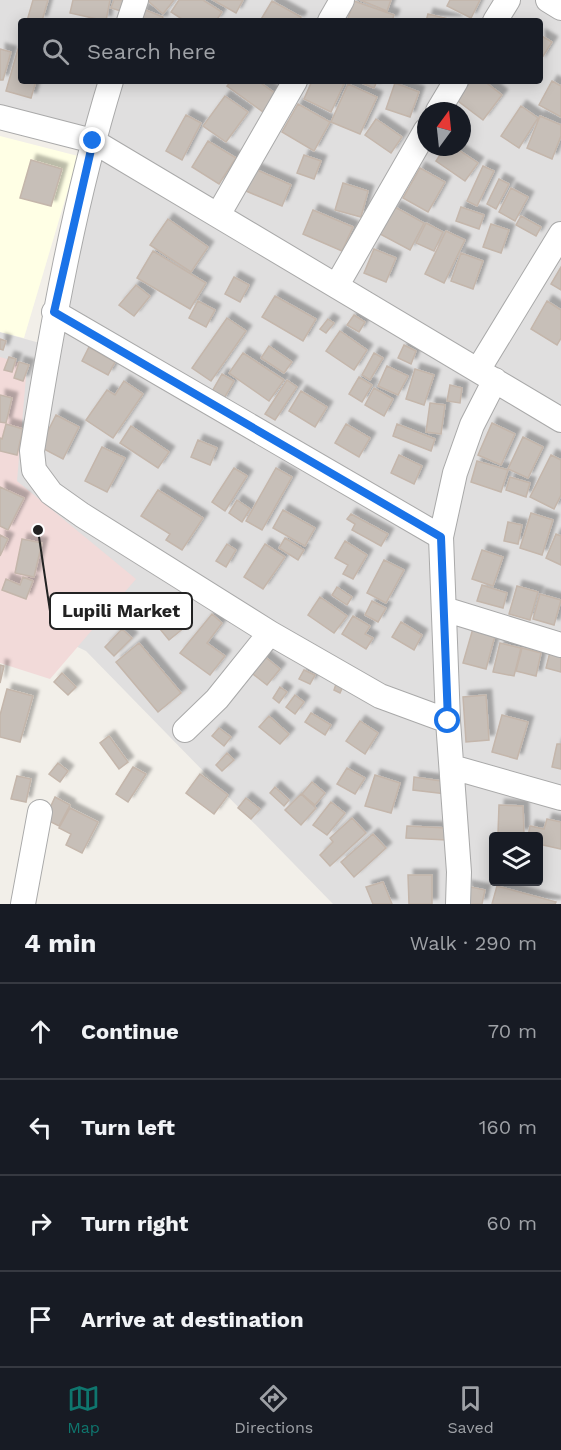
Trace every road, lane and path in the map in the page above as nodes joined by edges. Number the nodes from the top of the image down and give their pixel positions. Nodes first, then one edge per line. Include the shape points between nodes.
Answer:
1 (136, 0) edge
2 (342, 0) edge
3 (508, 0) edge
4 (548, 0) edge
5 (561, 8) edge
6 (130, 18) edge
7 (332, 18) edge
8 (497, 18) edge
9 (110, 84) edge
10 (294, 84) edge
11 (454, 84) edge
12 (443, 102) edge
13 (0, 117) edge
14 (93, 141) junction
15 (417, 146) edge
16 (218, 215) junction
17 (561, 234) edge
18 (337, 285) junction
19 (54, 312) junction
20 (486, 375) junction
21 (561, 420) edge
22 (441, 537) junction
23 (444, 609) junction
24 (270, 633) junction
25 (561, 645) edge
26 (448, 721) junction
27 (185, 730) dead end
28 (452, 767) junction
29 (561, 798) edge
30 (40, 812) dead end
31 (23, 904) edge
32 (458, 904) edge

1 - 6 street
2 - 7 street
3 - 8 street
4 - 5 street
9 - 14 street
10 - 16 street
11 - 12 street
13 - 14 street
14 - 16 street
14 - 19 street
15 - 18 street
16 - 18 street
17 - 20 street
18 - 20 street
19 - 22 street
19 - 24 street via 32,451 34,470 51,493 82,515
20 - 21 street
20 - 22 street via 455,473
22 - 23 street
23 - 25 street
23 - 26 street
24 - 26 street via 380,696
24 - 27 street via 217,699
26 - 28 street
28 - 29 street
28 - 32 street
30 - 31 street

